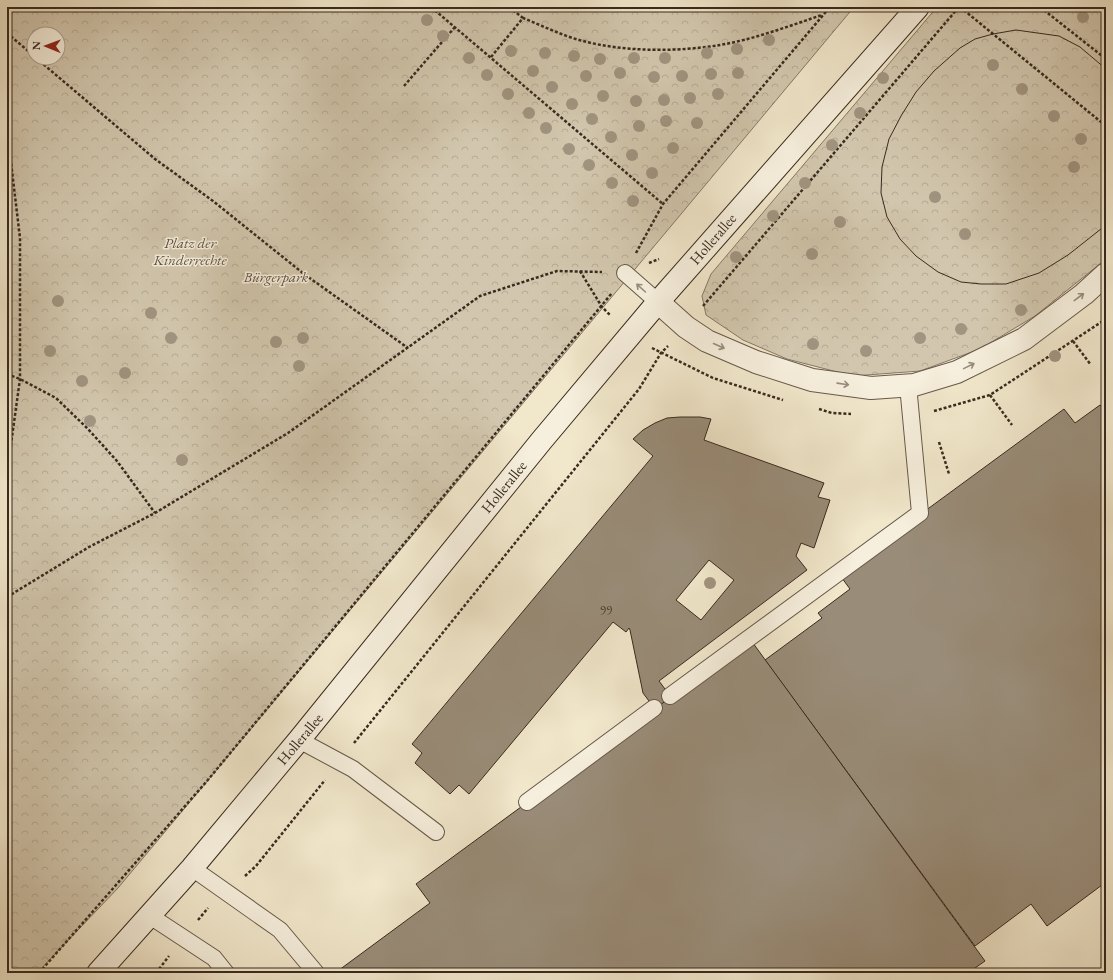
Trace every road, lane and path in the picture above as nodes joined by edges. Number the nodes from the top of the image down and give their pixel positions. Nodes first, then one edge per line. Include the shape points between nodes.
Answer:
1 (431, 7) edge
2 (509, 7) edge
3 (830, 7) edge
4 (918, 7) edge
5 (959, 7) edge
6 (1040, 7) edge
7 (824, 14) junction
8 (523, 18) junction
9 (455, 28) junction
10 (7, 33) edge
11 (26, 49) edge
12 (491, 57) junction
13 (1106, 60) edge
14 (45, 66) edge
15 (404, 86) dead end
16 (1106, 126) edge
17 (7, 129) edge
18 (663, 204) junction
19 (580, 271) junction
20 (625, 273) junction
21 (1106, 274) edge
22 (658, 302) junction
23 (602, 307) junction
24 (686, 327) junction
25 (1073, 341) dead end
26 (408, 348) junction
27 (1091, 365) dead end
28 (7, 374) edge
29 (20, 379) junction
30 (908, 385) junction
31 (990, 395) dead end
32 (1012, 425) dead end
33 (944, 458) dead end
34 (7, 473) edge
35 (949, 474) dead end
36 (155, 513) junction
37 (7, 597) edge
38 (670, 696) dead end
39 (654, 708) dead end
40 (299, 740) junction
41 (340, 762) junction
42 (527, 802) dead end
43 (436, 832) dead end
44 (192, 868) junction
45 (226, 892) junction
46 (150, 916) junction
47 (184, 938) junction
48 (39, 973) edge
49 (98, 973) edge
50 (156, 973) edge
51 (226, 973) edge
52 (316, 973) edge

1 - 9 path
2 - 8 path
3 - 7 path
4 - 22 main road, Hollerallee
5 - 16 path
5 - 24 path
6 - 13 path
7 - 8 path via 768,33 720,44 670,49 618,48 582,41
7 - 18 path
8 - 12 path
9 - 12 path
9 - 15 path
10 - 11 path
12 - 18 path
14 - 26 path via 155,159 304,274
17 - 29 path via 20,238
18 - 20 path
19 - 20 path
19 - 23 path
19 - 26 path via 557,271 480,296
22 -> 20 lane
20 - 23 path
30 -> 21 main road via 957,372 1024,339 1084,294
22 - 24 main road
22 - 40 main road, Hollerallee
23 - 48 path via 207,780
24 -> 30 main road via 707,341 756,362 812,380 871,388
24 - 41 path via 661,353 639,389
25 - 27 path
26 - 36 path via 288,433
28 - 29 path
29 - 34 path
29 - 36 path via 56,398 88,429 117,461
30 - 38 lane via 920,513
31 - 32 path
33 - 35 path
36 - 37 path via 89,547
39 - 42 lane
40 - 41 lane
40 - 44 main road, Hollerallee
41 - 43 lane via 353,769
41 - 45 path via 256,866
44 - 45 lane
44 - 46 main road, Hollerallee
45 - 47 path via 208,908
45 - 52 lane via 280,930
46 - 47 lane
46 - 49 main road, Hollerallee
47 - 50 path
47 - 51 lane via 214,958

